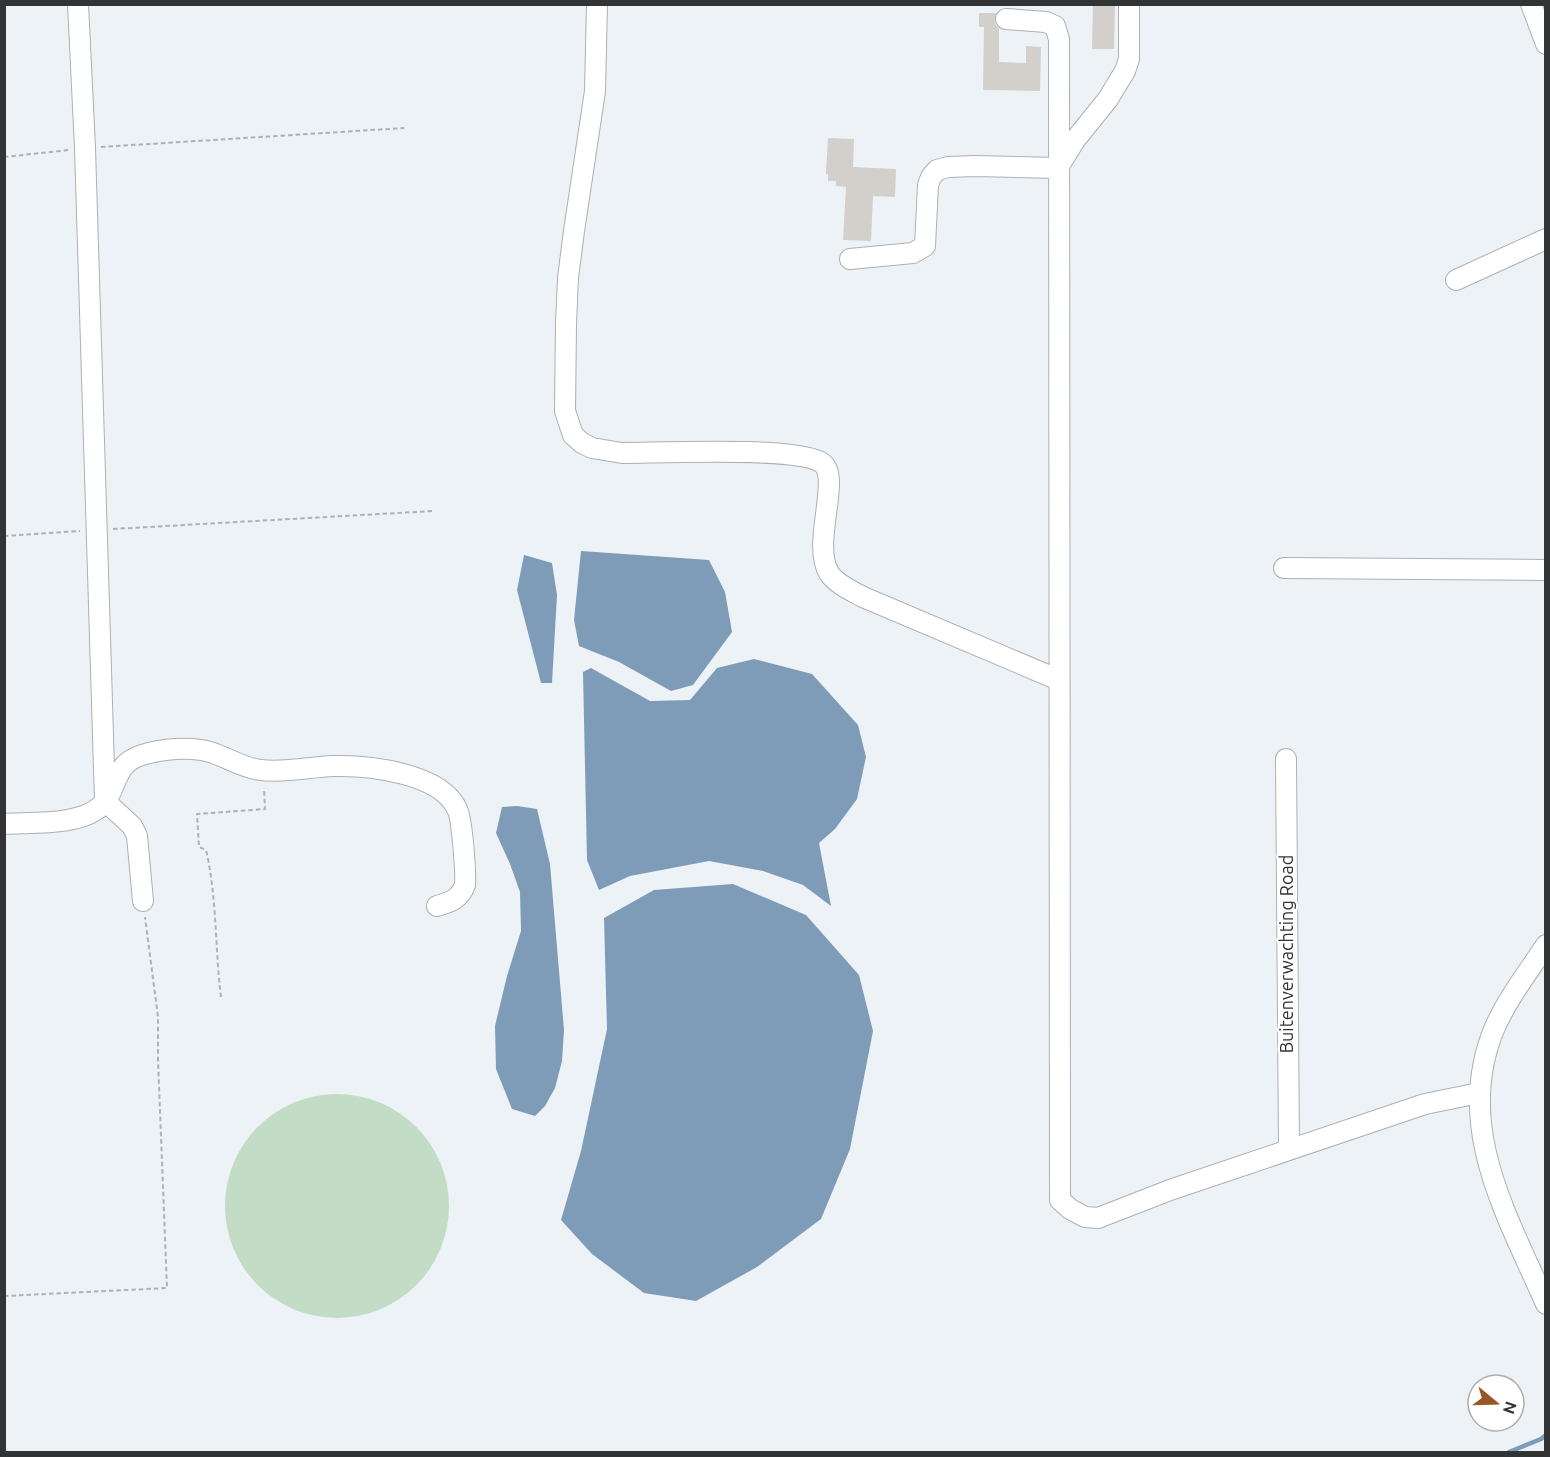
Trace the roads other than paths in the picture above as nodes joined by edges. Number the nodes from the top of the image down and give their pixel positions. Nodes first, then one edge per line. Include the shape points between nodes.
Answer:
1 (78, 4) edge
2 (597, 4) edge
3 (1129, 4) edge
4 (1531, 4) edge
5 (1006, 20) dead end
6 (1545, 42) edge
7 (1058, 168) junction
8 (1545, 239) edge
9 (850, 259) dead end
10 (1456, 280) dead end
11 (1284, 568) dead end
12 (1545, 570) edge
13 (1059, 680) junction
14 (1286, 759) dead end
15 (105, 801) junction
16 (4, 824) edge
17 (143, 901) road end
18 (437, 906) dead end
19 (1545, 945) edge
20 (1479, 1093) junction
21 (1288, 1149) junction
22 (1545, 1304) edge

1 - 15 street via 86,148
2 - 13 street via 595,91 574,231 566,324 565,411 573,435 582,443 605,451 781,453 819,460 829,477 822,537 830,574 863,597
3 - 7 street via 1129,59 1125,71
4 - 6 street
5 - 7 street via 1055,26 1059,39
7 - 9 street via 940,168 928,186 925,246 906,254
7 - 13 street
8 - 10 street
11 - 12 street
13 - 21 street via 1060,1200 1076,1213 1091,1218 1106,1216
14 - 21 street, Buitenverwachting Road
15 - 16 street via 78,818
15 - 17 street via 132,826 137,836
15 - 18 street via 125,764 154,752 200,750 263,771 362,766 423,781 443,791 459,811 465,885 454,901
19 - 20 street via 1495,1027
20 - 21 street via 1425,1104
20 - 22 street via 1480,1126 1492,1174

